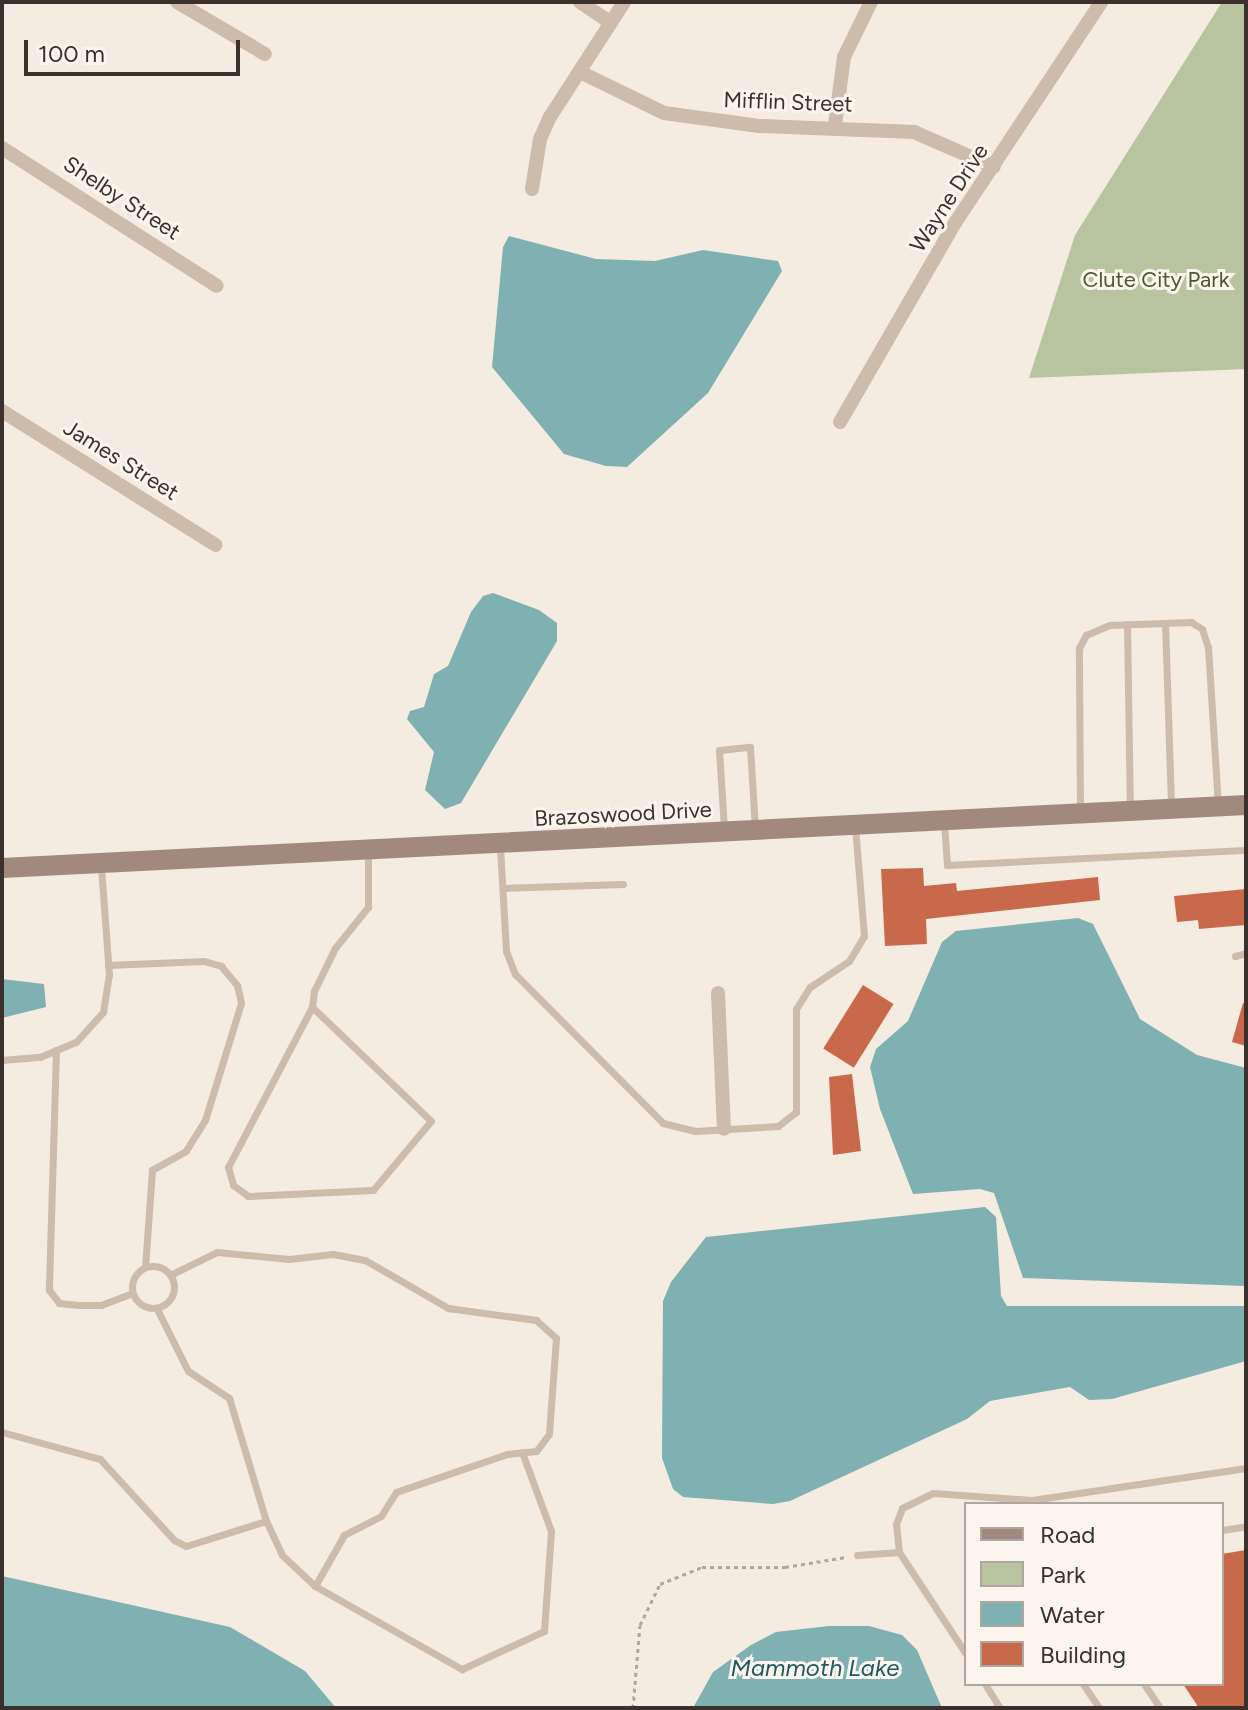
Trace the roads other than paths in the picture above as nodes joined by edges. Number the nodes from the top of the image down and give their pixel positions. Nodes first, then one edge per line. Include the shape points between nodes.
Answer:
1 (177, 2) edge
2 (580, 2) edge
3 (624, 2) edge
4 (871, 2) edge
5 (1101, 2) edge
6 (610, 22) junction
7 (265, 54) dead end
8 (582, 73) junction
9 (835, 125) junction
10 (2, 148) edge
11 (994, 167) junction
12 (532, 189) dead end
13 (217, 286) dead end
14 (2, 411) edge
15 (840, 422) dead end
16 (216, 545) dead end
17 (1165, 623) junction
18 (1127, 624) junction
19 (1246, 805) edge
20 (1218, 807) junction
21 (1171, 810) junction
22 (1130, 813) junction
23 (1080, 815) junction
24 (944, 821) junction
25 (855, 825) junction
26 (755, 831) junction
27 (724, 832) junction
28 (500, 845) junction
29 (368, 849) junction
30 (1246, 850) edge
31 (100, 863) junction
32 (2, 868) edge
33 (623, 884) dead end
34 (503, 888) junction
35 (1246, 953) edge
36 (1235, 956) dead end
37 (108, 965) junction
38 (718, 993) dead end
39 (312, 1007) junction
40 (56, 1050) junction
41 (2, 1060) edge
42 (724, 1129) junction
43 (145, 1267) junction
44 (170, 1275) junction
45 (132, 1293) junction
46 (157, 1309) junction
47 (2, 1432) edge
48 (522, 1452) junction
49 (1246, 1468) edge
50 (266, 1521) junction
51 (1246, 1526) edge
52 (1224, 1530) edge
53 (899, 1552) junction
54 (857, 1555) road end
55 (315, 1586) junction
56 (964, 1651) edge
57 (986, 1686) edge
58 (1084, 1686) edge
59 (1145, 1686) edge
60 (1000, 1708) edge
61 (1099, 1708) edge
62 (1160, 1708) edge

1 - 7 street
2 - 6 street
3 - 6 street
4 - 9 street via 844,57
5 - 11 street, Wayne Drive
6 - 8 street
8 - 9 street, Mifflin Street via 633,102 695,119 759,126
8 - 12 street via 540,139
9 - 11 street, Mifflin Street via 914,132
10 - 13 street, Shelby Street
11 - 15 street, Wayne Drive via 955,223
14 - 16 street, James Street
17 - 18 lane
17 - 20 lane via 1191,622 1202,629 1208,647
17 - 21 lane
18 - 22 lane
18 - 23 lane via 1086,635 1079,648
19 - 20 street, Brazoswood Drive
20 - 21 street, Brazoswood Drive
21 - 22 street, Brazoswood Drive
22 - 23 street, Brazoswood Drive
23 - 24 street, Brazoswood Drive
24 - 25 street, Brazoswood Drive
24 - 30 lane via 947,865
25 - 26 street, Brazoswood Drive
25 - 42 lane via 864,936 849,961 810,987 796,1009 796,1112 778,1126
26 - 27 street, Brazoswood Drive
26 - 27 lane via 750,747 719,750
27 - 28 street, Brazoswood Drive
28 - 29 street, Brazoswood Drive
28 - 34 lane
29 - 31 street, Brazoswood Drive
29 - 39 lane via 368,907 335,948
31 - 32 street, Brazoswood Drive
31 - 37 lane
33 - 34 lane
34 - 42 lane via 506,951 531,995 663,1123 695,1131
35 - 36 lane
37 - 40 lane via 103,1012 76,1042
37 - 43 lane via 204,961 221,966 237,985 241,1003 205,1120 186,1151 152,1170
38 - 42 street
39 - 39 lane via 431,1121 373,1190 248,1196 233,1185 228,1167
40 - 41 lane
40 - 45 lane via 49,1290 59,1303 78,1305 101,1305
43 - 44 lane via 159,1267
43 - 45 lane via 135,1275
44 - 46 lane via 173,1296
44 - 48 lane via 217,1252 289,1259 333,1254 365,1260 448,1308 536,1320 556,1338 556,1374 549,1434 536,1451
45 - 46 lane via 144,1307
46 - 50 lane via 188,1371 229,1398
47 - 50 lane via 100,1459 174,1540 186,1546
48 - 55 lane via 396,1492 381,1516 344,1535
48 - 55 lane via 551,1531 544,1631 462,1669
49 - 53 lane via 1032,1500 933,1493 902,1508 896,1524
50 - 55 lane via 282,1555
51 - 52 lane
53 - 54 lane
53 - 56 lane
57 - 60 lane
58 - 61 lane
59 - 62 lane

